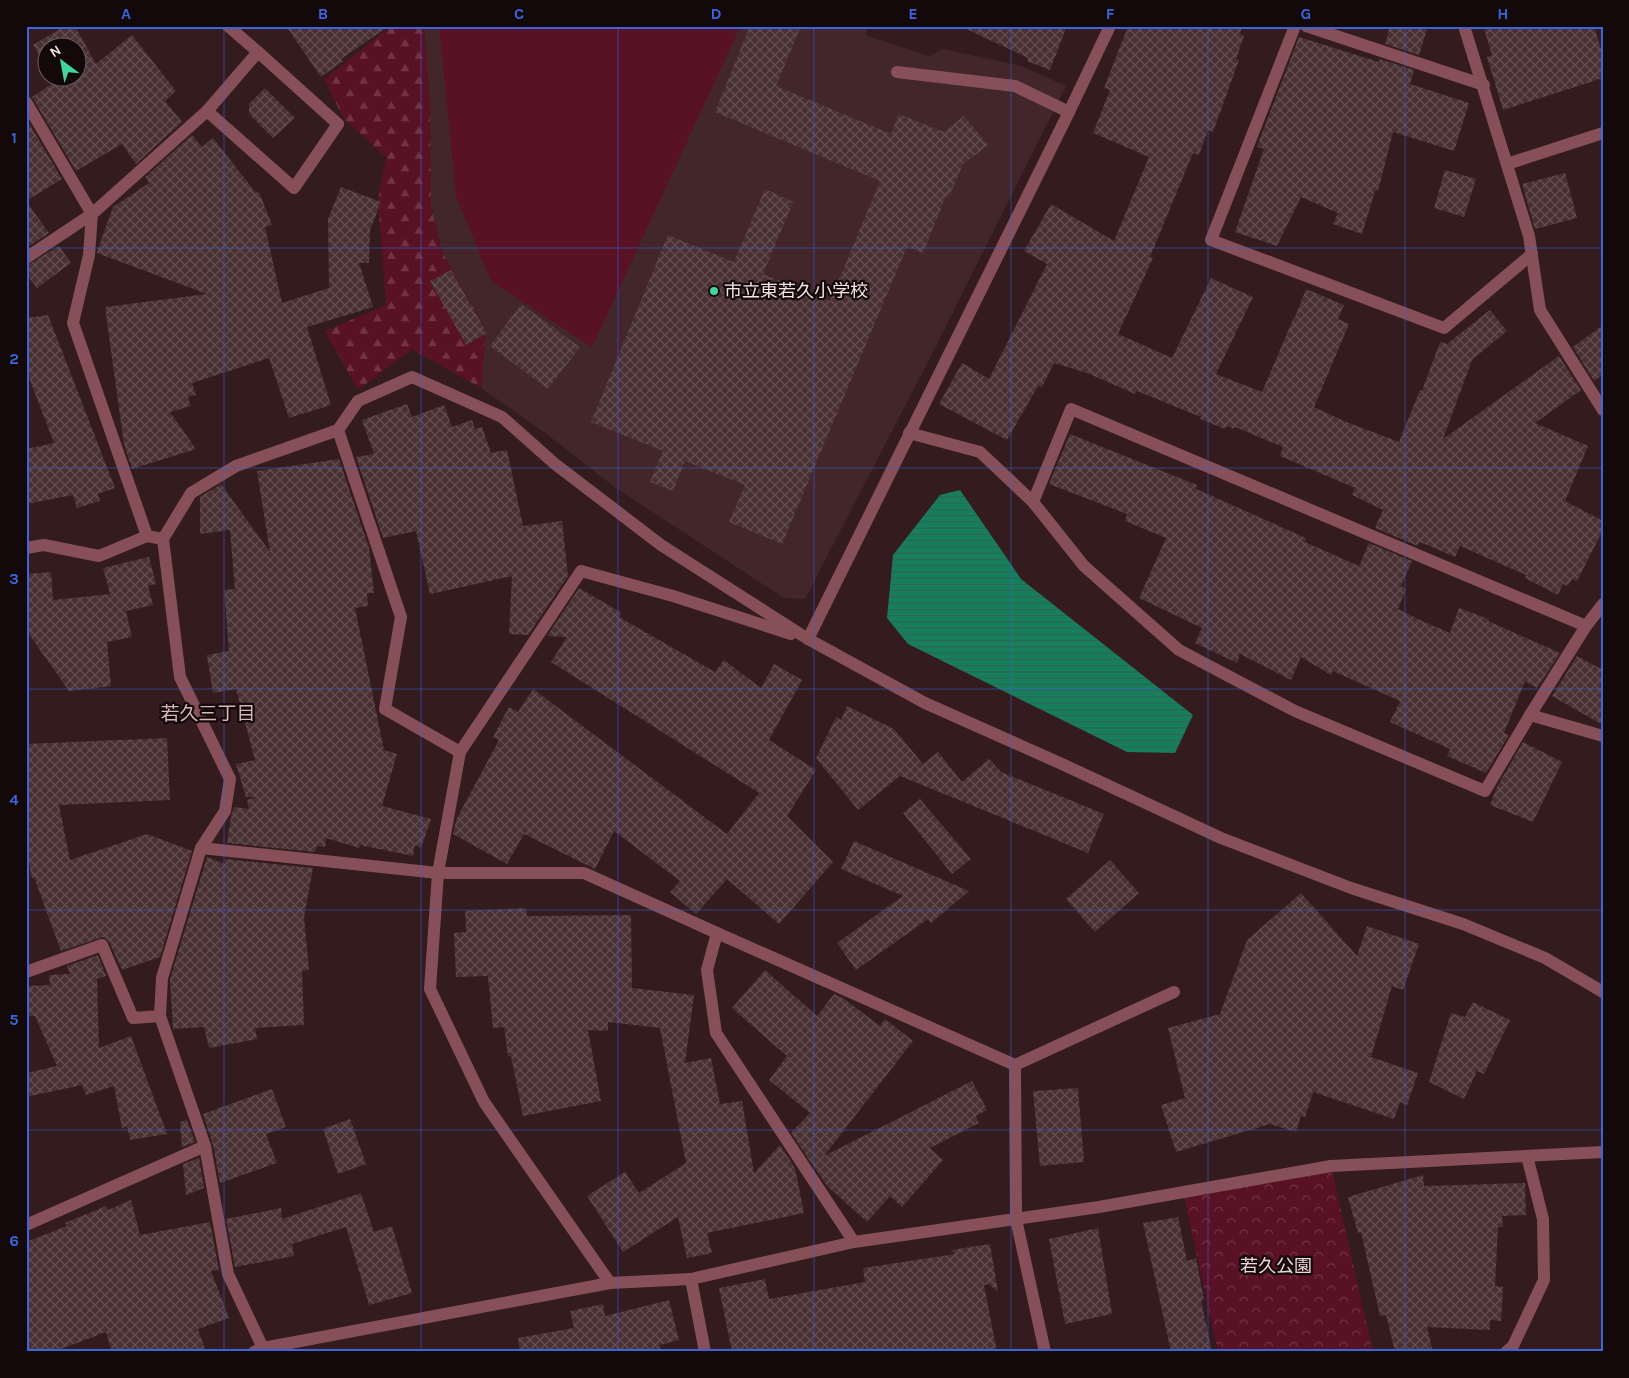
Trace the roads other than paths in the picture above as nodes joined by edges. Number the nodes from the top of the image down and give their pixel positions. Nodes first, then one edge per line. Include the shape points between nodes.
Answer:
1 (228, 26) edge
2 (1110, 26) edge
3 (1295, 26) edge
4 (1306, 26) edge
5 (1464, 26) edge
6 (258, 52) junction
7 (897, 72) dead end
8 (1484, 85) junction
9 (26, 102) edge
10 (207, 112) junction
11 (1069, 112) junction
12 (1603, 133) edge
13 (1507, 164) junction
14 (92, 214) junction
15 (1532, 254) junction
16 (26, 258) edge
17 (1603, 410) edge
18 (338, 430) junction
19 (909, 433) junction
20 (1033, 502) junction
21 (147, 536) junction
22 (163, 539) junction
23 (26, 548) edge
24 (1603, 604) edge
25 (1586, 626) junction
26 (808, 639) junction
27 (1530, 715) junction
28 (1603, 736) edge
29 (460, 752) junction
30 (201, 848) junction
31 (438, 873) junction
32 (717, 933) junction
33 (26, 972) edge
34 (1174, 992) dead end
35 (1603, 992) edge
36 (160, 1016) junction
37 (1015, 1065) junction
38 (205, 1146) junction
39 (1603, 1152) edge
40 (1527, 1156) junction
41 (1016, 1219) junction
42 (26, 1225) edge
43 (854, 1242) junction
44 (691, 1279) junction
45 (610, 1283) junction
46 (258, 1350) edge
47 (705, 1352) edge
48 (1045, 1352) edge
49 (1506, 1352) edge

1 - 6 street
2 - 11 street
3 - 15 street via 1211,240 1444,328
4 - 8 street
5 - 8 street
6 - 10 street
6 - 10 street via 338,124 294,188
7 - 11 street via 1015,86
8 - 13 street
9 - 14 street
10 - 14 street
11 - 19 street
12 - 13 street
13 - 15 street
14 - 16 street
14 - 21 street via 89,256 73,323
15 - 17 street via 1540,310
18 - 22 street via 236,466 191,493
18 - 26 street via 358,401 412,377 502,417 555,464 662,545
18 - 29 street via 401,617 385,709
19 - 20 street via 980,452
19 - 26 street
20 - 25 street via 1071,409
20 - 27 street via 1084,566 1179,650 1295,711 1485,791
21 - 22 street
21 - 23 street via 99,556 44,545
22 - 30 street via 180,677 230,779 225,811
24 - 25 street
25 - 27 street
26 - 29 street via 581,571
26 - 35 street via 925,703 1222,838 1351,888 1472,928 1545,958
27 - 28 street
29 - 31 street
30 - 31 street
30 - 36 street via 162,978
31 - 32 street via 584,873
31 - 45 street via 430,989 484,1102
32 - 37 street
32 - 43 street via 707,970 716,1034
33 - 36 street via 102,945 133,1018
34 - 37 street
36 - 38 street
37 - 41 street
38 - 42 street
38 - 46 street via 228,1274
39 - 40 street
40 - 41 street via 1331,1166
40 - 49 street via 1544,1219 1544,1280 1513,1346
41 - 43 street
41 - 48 street
43 - 44 street
44 - 45 street
44 - 47 street
45 - 46 street

